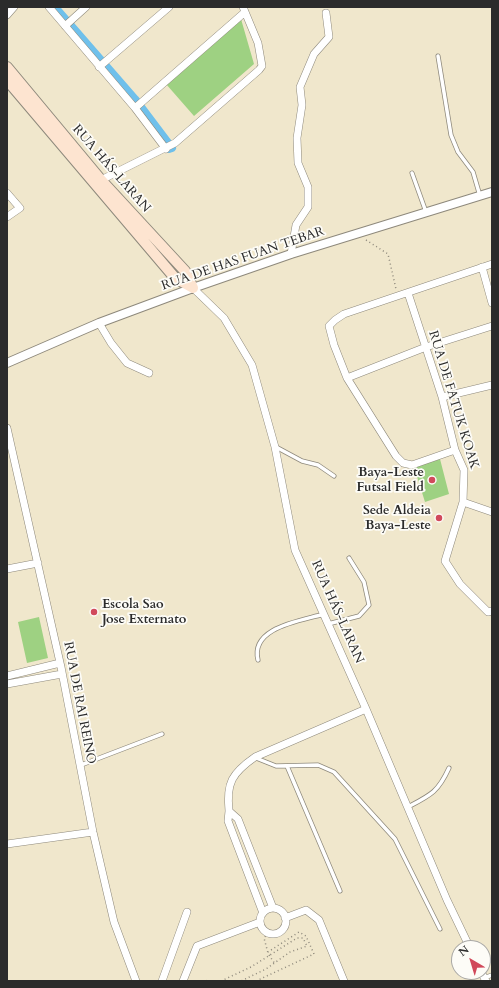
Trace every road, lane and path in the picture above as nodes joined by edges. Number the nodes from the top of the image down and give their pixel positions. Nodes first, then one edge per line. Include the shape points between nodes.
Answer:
1 (14, 7) edge
2 (49, 7) edge
3 (86, 7) edge
4 (169, 7) edge
5 (244, 10) edge
6 (326, 12) dead end
7 (7, 15) edge
8 (65, 26) junction
9 (438, 56) dead end
10 (7, 67) edge
11 (99, 67) junction
12 (7, 80) edge
13 (135, 108) junction
14 (166, 149) junction
15 (412, 174) dead end
16 (97, 182) junction
17 (492, 192) edge
18 (7, 193) edge
19 (480, 196) junction
20 (427, 213) junction
21 (7, 217) edge
22 (356, 233) junction
23 (291, 254) junction
24 (492, 264) edge
25 (482, 267) junction
26 (194, 288) junction
27 (408, 293) junction
28 (398, 296) junction
29 (492, 303) edge
30 (99, 323) junction
31 (492, 326) edge
32 (426, 347) junction
33 (7, 363) edge
34 (149, 373) dead end
35 (347, 378) junction
36 (492, 385) edge
37 (442, 397) junction
38 (7, 428) edge
39 (275, 447) junction
40 (455, 450) junction
41 (334, 476) dead end
42 (463, 502) junction
43 (492, 512) edge
44 (350, 558) dead end
45 (38, 563) junction
46 (7, 570) edge
47 (492, 611) edge
48 (324, 614) junction
49 (328, 624) junction
50 (258, 660) dead end
51 (60, 663) junction
52 (62, 674) junction
53 (7, 676) edge
54 (7, 684) edge
55 (366, 709) junction
56 (162, 734) dead end
57 (255, 757) junction
58 (80, 765) junction
59 (287, 766) junction
60 (449, 768) dead end
61 (407, 807) junction
62 (229, 811) junction
63 (93, 832) junction
64 (7, 844) edge
65 (340, 891) dead end
66 (273, 908) junction
67 (187, 912) dead end
68 (263, 913) junction
69 (286, 918) junction
70 (260, 922) junction
71 (440, 929) dead end
72 (268, 933) junction
73 (466, 940) edge
74 (269, 953) junction
75 (275, 964) dead end
76 (209, 978) dead end
77 (136, 981) edge
78 (162, 981) edge
79 (183, 981) edge
80 (207, 981) edge
81 (221, 981) edge
82 (241, 981) edge
83 (256, 981) edge
84 (344, 981) edge

1 - 7 street
2 - 8 street
3 - 8 street
4 - 11 street
5 - 13 street
5 - 14 street via 258,43 262,66
6 - 23 street via 329,37 314,54 300,87 302,105 297,138 298,163 308,187 308,208 296,225
8 - 11 street
9 - 19 lane via 451,135 458,152 473,172
10 - 16 main road, RUA HÁS-LARAN
11 - 13 street
12 - 16 main road, RUA HÁS-LARAN
13 - 14 street
14 - 16 street
15 - 20 lane
16 - 26 main road, RUA HÁS-LARAN via 175,278
17 - 19 street, RUA DE HAS FUAN TEBAR
18 - 21 street via 20,208
19 - 20 street, RUA DE HAS FUAN TEBAR
20 - 22 street, RUA DE HAS FUAN TEBAR
22 - 23 street, RUA DE HAS FUAN TEBAR
22 - 28 path via 388,254
23 - 26 street, RUA DE HAS FUAN TEBAR
24 - 25 street
25 - 27 street
25 - 29 street
26 - 30 street, RUA DE HAS FUAN TEBAR
26 - 39 street, RUA HÁS-LARAN via 224,318 252,365
27 - 28 street
27 - 32 street, RUA DE FATUK KOAK
28 - 35 street via 344,314 329,326
30 - 33 street, RUA DE HAS FUAN TEBAR
30 - 34 street via 127,363
31 - 32 street
32 - 35 street
32 - 37 street, RUA DE FATUK KOAK
35 - 40 street via 403,463 412,465
36 - 37 street
37 - 40 street, RUA DE FATUK KOAK
38 - 45 street, RUA DE RAI REINO
39 - 41 lane via 302,461 318,465
39 - 48 street, RUA HÁS-LARAN via 295,550
40 - 42 street, RUA DE FATUK KOAK via 464,470
42 - 43 street
42 - 47 street, RUA DE FATUK KOAK via 445,561 460,584 488,612
44 - 49 lane via 364,582 369,606 359,616
45 - 46 street
45 - 51 street, RUA DE RAI REINO
48 - 49 street, RUA HÁS-LARAN
48 - 50 lane via 276,628 259,641 256,651
49 - 55 street, RUA HÁS-LARAN
51 - 52 street, RUA DE RAI REINO
51 - 53 street
52 - 54 street
52 - 58 street, RUA DE RAI REINO
55 - 57 street
55 - 61 street, RUA HÁS-LARAN
56 - 58 lane
57 - 59 lane via 276,766
57 - 62 street via 240,767 231,780
58 - 63 street, RUA DE RAI REINO
59 - 65 lane
59 - 71 lane via 318,765 334,772 395,839
60 - 61 lane via 442,783 431,795
61 - 73 street, RUA HÁS-LARAN
62 - 66 street via 238,819
62 - 68 street via 228,821
63 - 64 street
63 - 77 street, RUA DE RAI REINO via 114,922
66 - 68 street
66 - 69 street via 281,911
67 - 78 street
68 - 70 street
69 - 72 street via 281,931 275,934
69 - 84 street via 306,910 319,920
70 - 72 street
70 - 79 street via 197,946
72 - 74 path via 264,938
74 - 75 path, bridge
74 - 83 path via 299,932 306,936 314,954
76 - 80 path
81 - 82 path via 250,967 297,938 303,938 307,946 290,952 266,969

